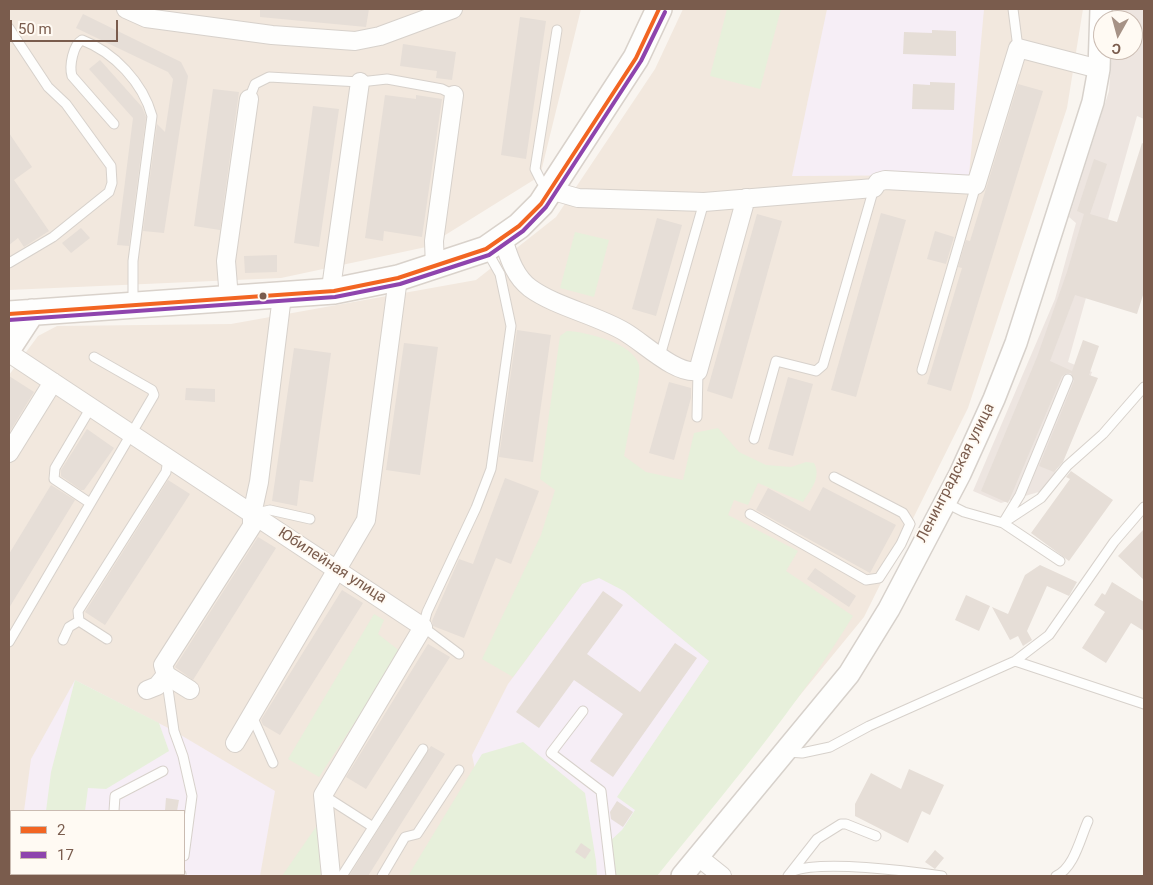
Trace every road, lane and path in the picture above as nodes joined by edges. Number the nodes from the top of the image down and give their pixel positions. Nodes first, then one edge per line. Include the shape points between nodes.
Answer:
1 (126, 9) edge
2 (453, 9) edge
3 (659, 9) edge
4 (1013, 9) edge
5 (1101, 9) edge
6 (9, 28) edge
7 (557, 30) dead end
8 (1018, 48) junction
9 (1100, 69) junction
10 (360, 82) junction
11 (454, 95) joint
12 (249, 99) joint
13 (114, 124) dead end
14 (976, 185) junction
15 (874, 188) junction
16 (550, 190) junction
17 (746, 198) junction
18 (704, 202) junction
19 (494, 244) junction
20 (9, 263) edge
21 (435, 267) junction
22 (398, 278) junction
23 (334, 291) junction
24 (282, 296) junction
25 (228, 299) junction
26 (133, 306) junction
27 (20, 313) edge
28 (9, 347) edge
29 (9, 353) edge
30 (660, 356) junction
31 (94, 358) dead end
32 (922, 370) dead end
33 (698, 371) junction
34 (1068, 379) dead end
35 (53, 382) junction
36 (1144, 387) edge
37 (90, 409) junction
38 (697, 417) dead end
39 (132, 435) junction
40 (754, 439) dead end
41 (9, 453) edge
42 (168, 459) junction
43 (834, 477) dead end
44 (944, 502) junction
45 (90, 503) junction
46 (1144, 507) edge
47 (252, 514) junction
48 (750, 514) dead end
49 (310, 519) dead end
50 (1003, 523) junction
51 (910, 546) junction
52 (1060, 561) dead end
53 (899, 568) junction
54 (339, 570) junction
55 (79, 622) junction
56 (423, 627) junction
57 (107, 639) dead end
58 (63, 640) dead end
59 (9, 642) edge
60 (459, 654) dead end
61 (1015, 661) junction
62 (166, 675) junction
63 (147, 690) dead end
64 (190, 690) dead end
65 (1144, 704) edge
66 (583, 711) dead end
67 (252, 716) junction
68 (235, 743) dead end
69 (423, 749) dead end
70 (786, 752) junction
71 (273, 763) dead end
72 (458, 770) dead end
73 (163, 771) dead end
74 (323, 795) junction
75 (114, 810) edge
76 (1088, 821) dead end
77 (373, 827) junction
78 (876, 836) dead end
79 (185, 848) edge
80 (697, 856) junction
81 (791, 874) edge
82 (331, 876) edge
83 (342, 876) edge
84 (382, 876) edge
85 (611, 876) edge
86 (682, 876) edge
87 (722, 876) edge
88 (942, 876) edge
89 (1056, 876) edge

1 - 2 street via 146,18 272,35 355,41 380,36
3 - 16 main road via 636,58
4 - 8 lane
5 - 9 street, Ленинградская улица
6 - 20 lane via 48,87 66,104 107,160 112,175 109,192 53,237
7 - 16 lane via 535,169
8 - 9 street
8 - 14 street
9 - 44 street, Ленинградская улица via 1094,102 1016,343 986,416
10 - 11 lane via 387,79 442,89
10 - 12 lane via 269,77 255,84
10 - 23 street via 332,281
11 - 21 street via 434,241
12 - 25 street via 226,262
13 - 26 lane via 72,76 73,58 82,40 96,45 123,65 152,116 133,261
14 - 15 street via 885,180
14 - 32 lane
15 - 17 street
15 - 40 lane via 823,365 816,371 776,361
16 - 18 street via 578,198
16 - 19 main road via 522,223
17 - 18 street
17 - 33 street
18 - 30 lane
19 - 21 main road
19 - 30 street via 531,289 623,330
19 - 56 lane via 511,326 491,469
21 - 22 main road
22 - 23 main road
22 - 54 street via 366,520
23 - 24 main road
24 - 25 main road
24 - 47 street via 259,482
25 - 26 main road
26 - 27 main road
27 - 28 main road
29 - 35 street, Юбилейная улица
30 - 33 street via 668,363
31 - 39 lane via 152,390 152,400
33 - 38 lane
34 - 50 lane via 1020,495
35 - 37 street, Юбилейная улица
35 - 41 street
36 - 50 lane via 1103,434 1066,466 1041,498
37 - 39 street, Юбилейная улица
37 - 45 lane via 55,468 54,479
39 - 42 street, Юбилейная улица
39 - 45 lane
42 - 47 street, Юбилейная улица
42 - 55 lane via 166,472 78,612
43 - 51 lane via 903,513 910,524
44 - 50 lane via 964,512
44 - 51 street, Ленинградская улица
45 - 59 lane
46 - 61 lane via 1114,542 1049,635
47 - 49 lane via 270,510
47 - 54 street, Юбилейная улица
47 - 62 street via 252,526 163,665
48 - 53 lane via 866,580 879,578
50 - 52 lane
51 - 53 street, Ленинградская улица
53 - 70 street, Ленинградская улица via 868,645 849,674
54 - 56 street, Юбилейная улица
54 - 67 street
55 - 57 lane
55 - 58 lane via 69,627
56 - 60 lane
56 - 74 street
61 - 65 lane
61 - 70 lane via 830,746 802,753
62 - 63 street via 157,686
62 - 64 street
62 - 79 lane via 174,731 192,796
66 - 85 lane via 551,754 601,790
67 - 68 street
67 - 71 lane
69 - 77 lane
70 - 80 street, Ленинградская улица
72 - 84 lane via 417,834 405,837
73 - 75 lane via 115,796
74 - 77 lane
74 - 82 street
76 - 89 lane via 1071,860 1064,872
77 - 83 lane
78 - 81 lane via 841,824 817,839
80 - 86 street, Ленинградская улица
80 - 87 street
81 - 88 lane via 811,867 863,868

